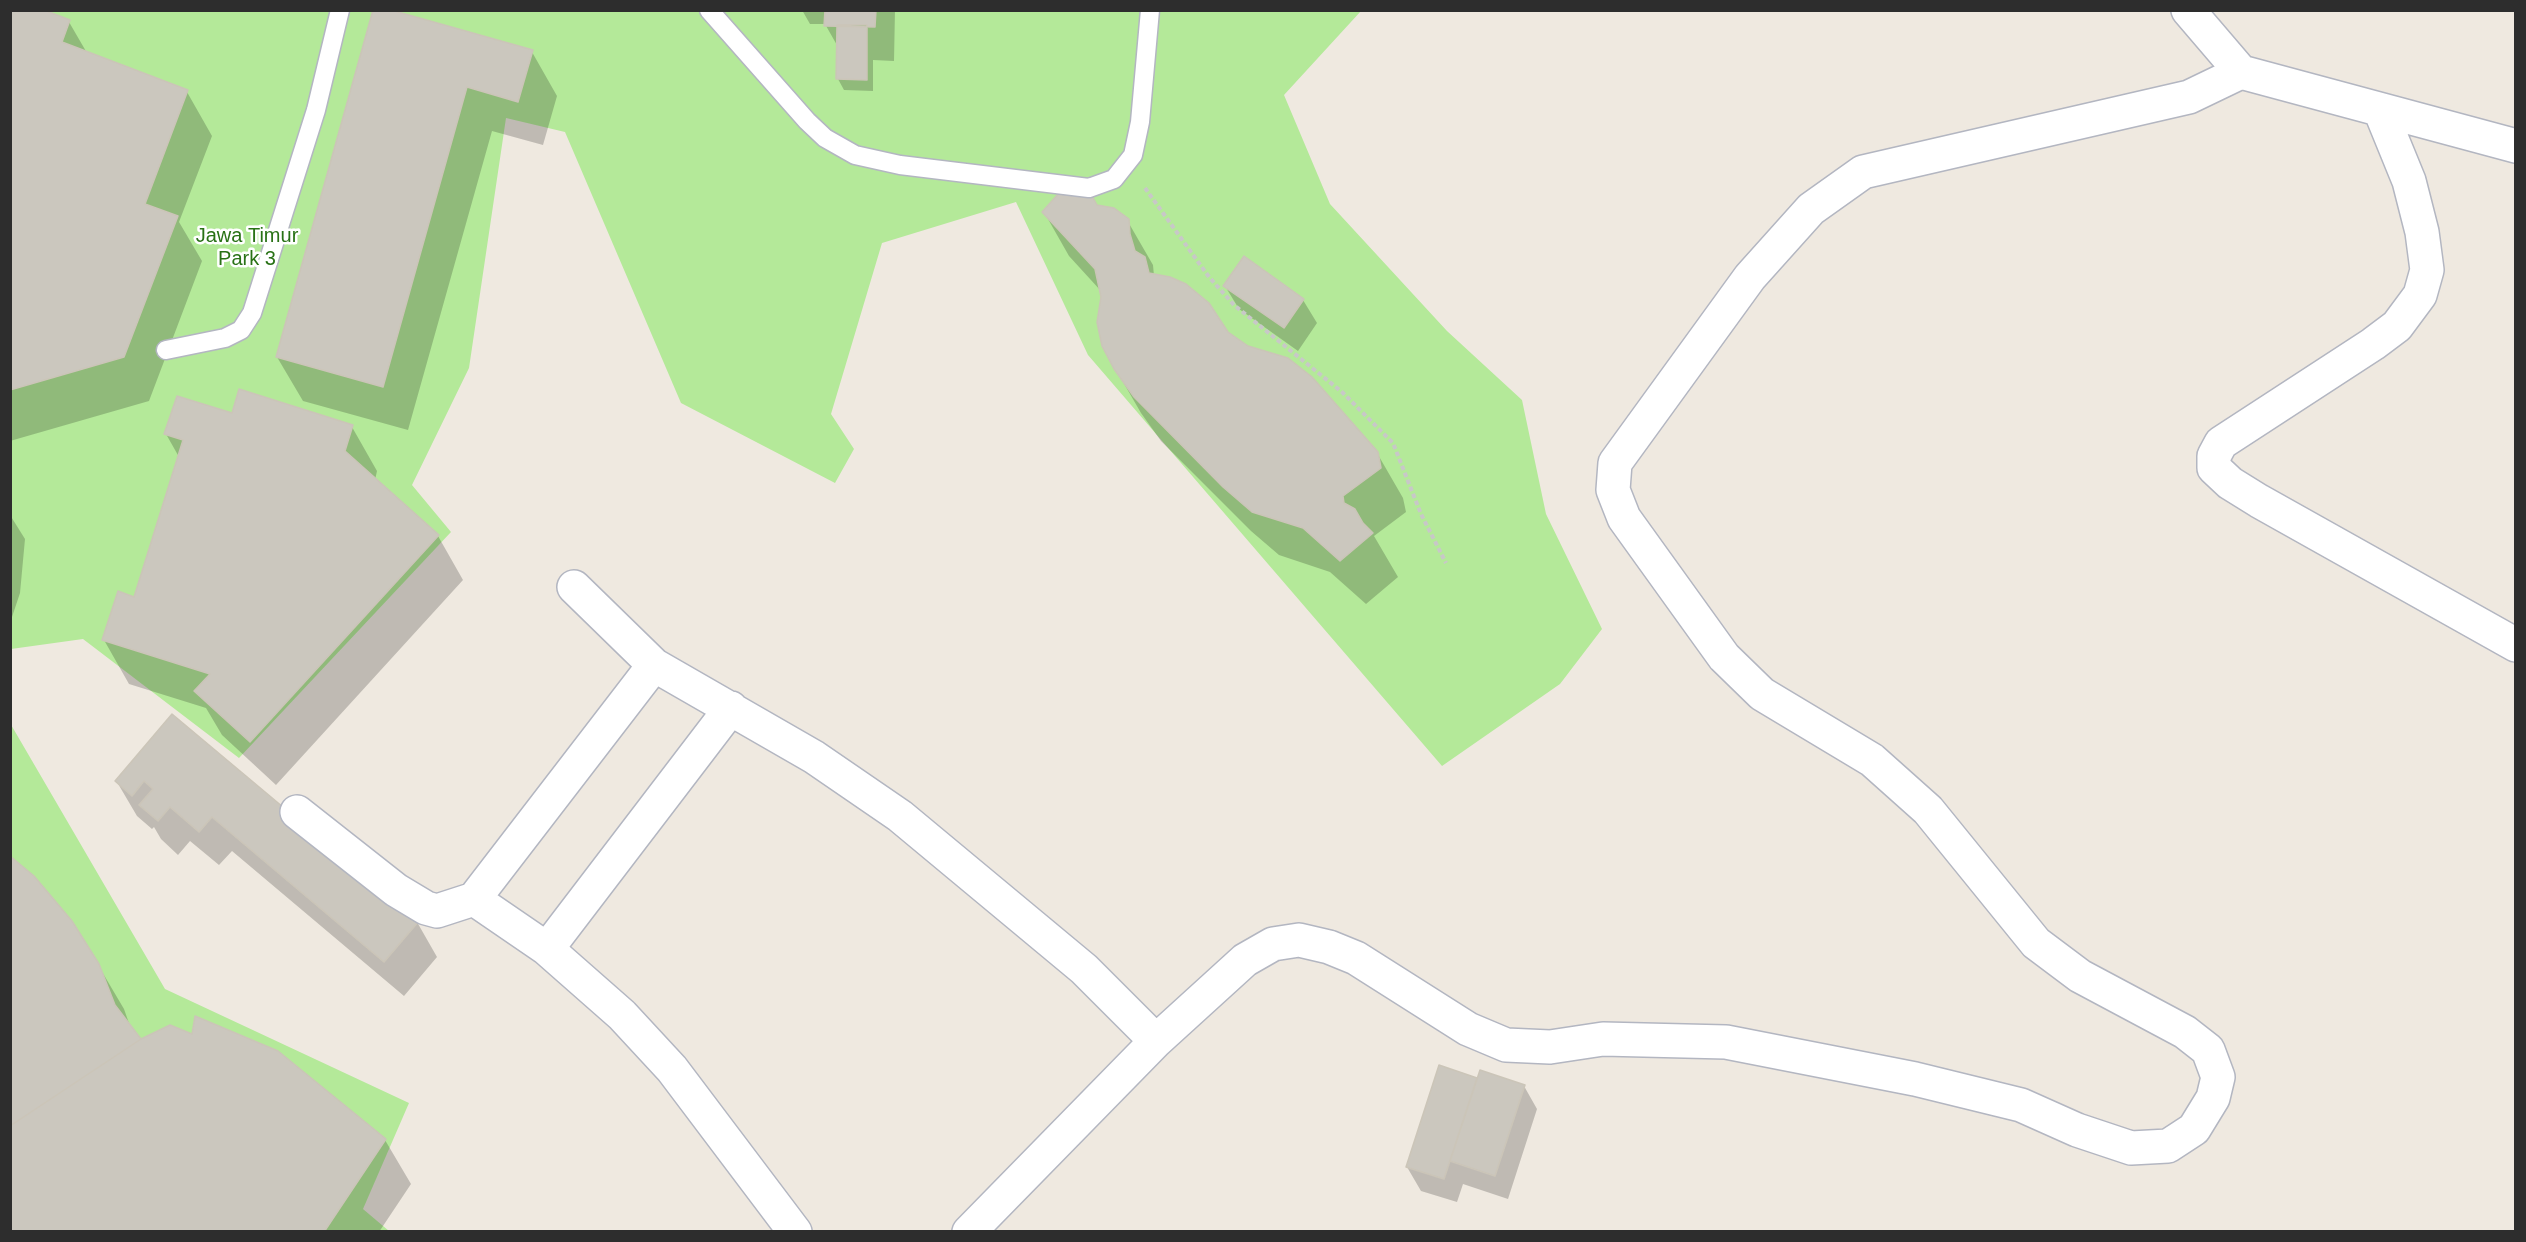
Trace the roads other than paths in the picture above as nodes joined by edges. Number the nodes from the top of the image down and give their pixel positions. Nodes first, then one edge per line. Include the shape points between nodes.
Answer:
1 (340, 10) edge
2 (709, 10) edge
3 (1150, 10) edge
4 (2188, 10) edge
5 (2241, 72) junction
6 (2380, 110) junction
7 (2516, 146) edge
8 (166, 350) dead end
9 (574, 587) dead end
10 (2516, 645) edge
11 (654, 664) junction
12 (731, 708) junction
13 (297, 812) dead end
14 (474, 899) junction
15 (547, 949) junction
16 (1156, 1041) junction
17 (795, 1232) edge
18 (969, 1232) edge

1 - 8 lane via 316,110 252,313 241,330 225,338
2 - 3 lane via 807,121 825,138 855,155 900,165 1089,188 1114,179 1133,154 1140,122
4 - 5 street
5 - 6 street
5 - 16 street via 2189,97 1863,172 1811,209 1750,277 1616,463 1613,490 1624,518 1724,657 1762,694 1872,760 1920,803 2036,943 2080,976 2185,1032 2208,1050 2218,1077 2213,1098 2194,1129 2168,1146 2131,1148 2021,1105 1915,1079 1726,1042 1603,1039 1550,1047 1506,1044 1468,1029 1356,958 1299,940 1273,944 1245,960
6 - 7 street
6 - 10 street via 2409,181 2422,232 2427,270 2420,295 2397,326 2373,344 2221,443 2214,456 2214,468 2259,501
9 - 11 street
11 - 12 street
11 - 14 street
12 - 15 street
12 - 16 street via 900,816 1084,969
13 - 14 street via 396,890 426,908 436,911
14 - 15 street
15 - 17 street via 622,1015 672,1069
16 - 18 street

